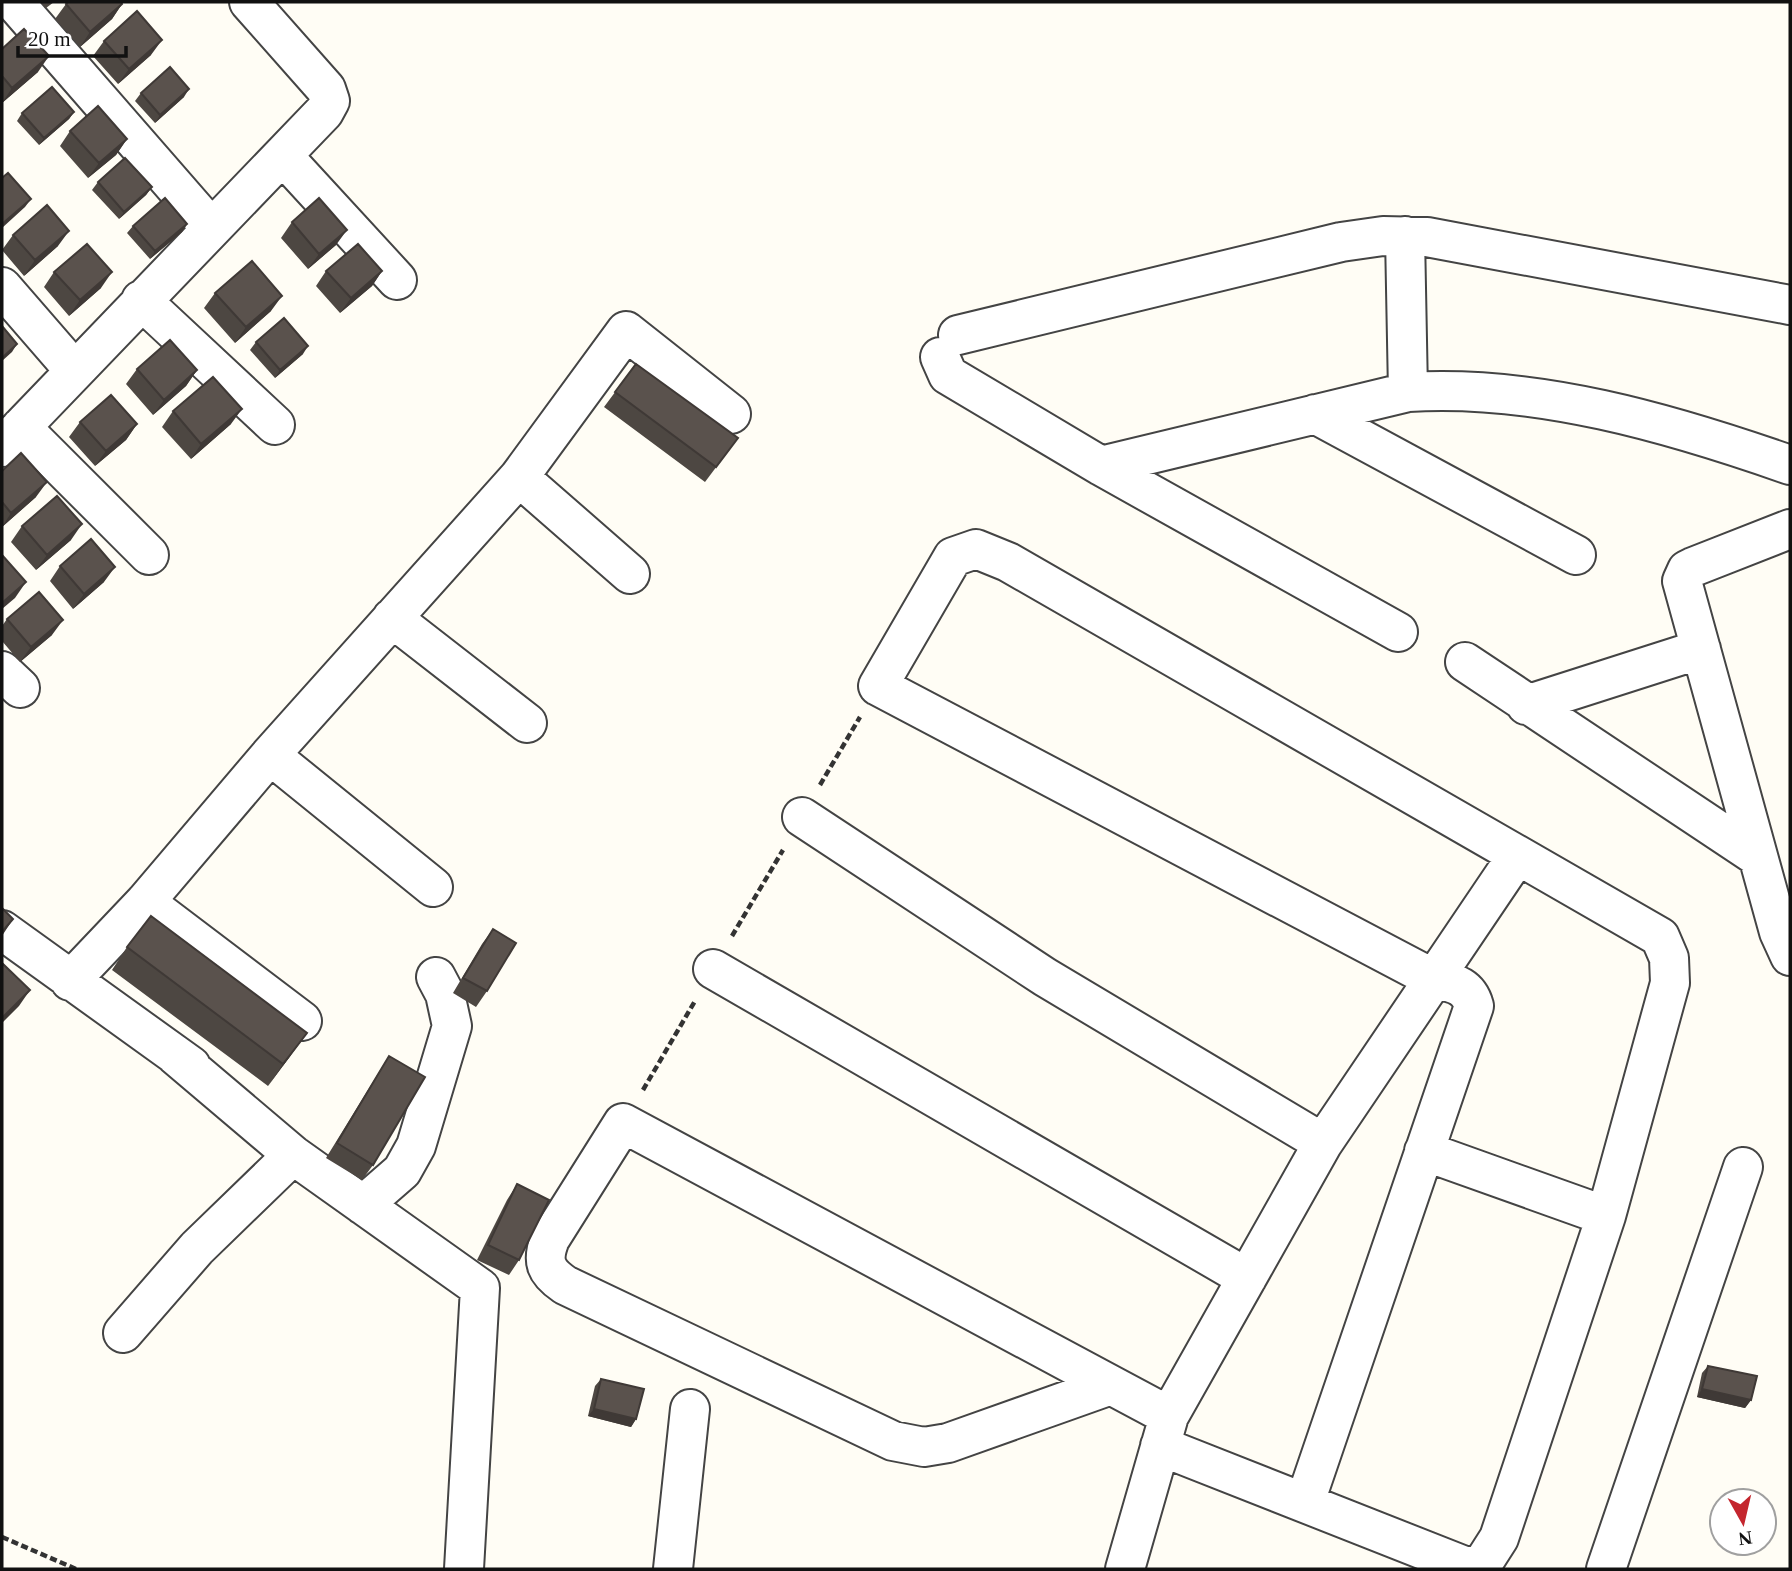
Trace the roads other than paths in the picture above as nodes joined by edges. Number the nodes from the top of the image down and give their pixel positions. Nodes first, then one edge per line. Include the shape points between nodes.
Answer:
1 (14, 2) edge
2 (249, 2) edge
3 (283, 156) junction
4 (211, 228) junction
5 (1405, 236) junction
6 (397, 280) dead end
7 (2, 287) edge
8 (141, 300) junction
9 (1790, 305) edge
10 (74, 370) junction
11 (1408, 392) junction
12 (731, 414) dead end
13 (1315, 414) junction
14 (275, 425) dead end
15 (12, 437) edge
16 (1101, 466) junction
17 (1790, 466) edge
18 (519, 477) junction
19 (1790, 529) edge
20 (149, 555) dead end
21 (1576, 555) dead end
22 (630, 574) dead end
23 (392, 618) junction
24 (1398, 632) dead end
25 (1701, 649) junction
26 (1465, 662) dead end
27 (1526, 705) junction
28 (527, 723) dead end
29 (270, 755) junction
30 (802, 817) road end
31 (1517, 856) junction
32 (1758, 857) junction
33 (433, 887) dead end
34 (145, 902) junction
35 (2, 930) edge
36 (1790, 956) edge
37 (713, 969) road end
38 (436, 977) dead end
39 (1432, 978) junction
40 (70, 981) junction
41 (302, 1021) dead end
42 (1323, 1143) junction
43 (1424, 1151) junction
44 (293, 1155) junction
45 (1743, 1167) dead end
46 (363, 1205) junction
47 (1606, 1216) junction
48 (1247, 1278) junction
49 (122, 1333) dead end
50 (1111, 1385) junction
51 (690, 1409) dead end
52 (1165, 1431) junction
53 (1306, 1502) junction
54 (464, 1569) edge
55 (673, 1569) edge
56 (1125, 1569) edge
57 (1606, 1569) edge

1 - 4 street
2 - 3 street via 329,96 324,112
3 - 4 street
3 - 6 street
4 - 8 street
5 - 9 street
5 - 11 street
5 - 16 street via 1341,242 949,346 948,375
7 - 10 street
8 - 10 street
8 - 14 street
10 - 15 street
11 - 13 street
11 - 17 street via 1459,389 1616,414 1730,444
12 - 18 street via 626,331
13 - 16 street
13 - 21 street
15 - 20 street
16 - 24 street
18 - 22 street
18 - 23 street
19 - 25 street via 1687,570 1682,581
23 - 28 street
23 - 29 street
25 - 27 street
25 - 32 street
26 - 27 street
27 - 32 street
29 - 33 street
29 - 34 street
30 - 42 street via 1045,977
31 - 39 street
31 - 39 street via 1008,562 976,549 953,557 878,686
31 - 47 street via 1660,937 1669,958 1670,983
32 - 36 street
34 - 40 street
34 - 41 street
35 - 40 street
37 - 48 street
38 - 46 street via 445,993 452,1026 416,1146 402,1171
39 - 42 street
39 - 43 street via 1461,985 1474,1006
40 - 44 street via 183,1060
42 - 48 street
43 - 47 street
43 - 53 street
44 - 46 street
44 - 49 street via 197,1248
45 - 57 street
46 - 54 street via 480,1288
47 - 53 street via 1499,1538 1483,1563 1466,1567
48 - 52 street
50 - 50 street via 948,1443 924,1447 893,1441 565,1286 550,1274 545,1252 623,1123
50 - 52 street
51 - 55 street
52 - 53 street
52 - 56 street

